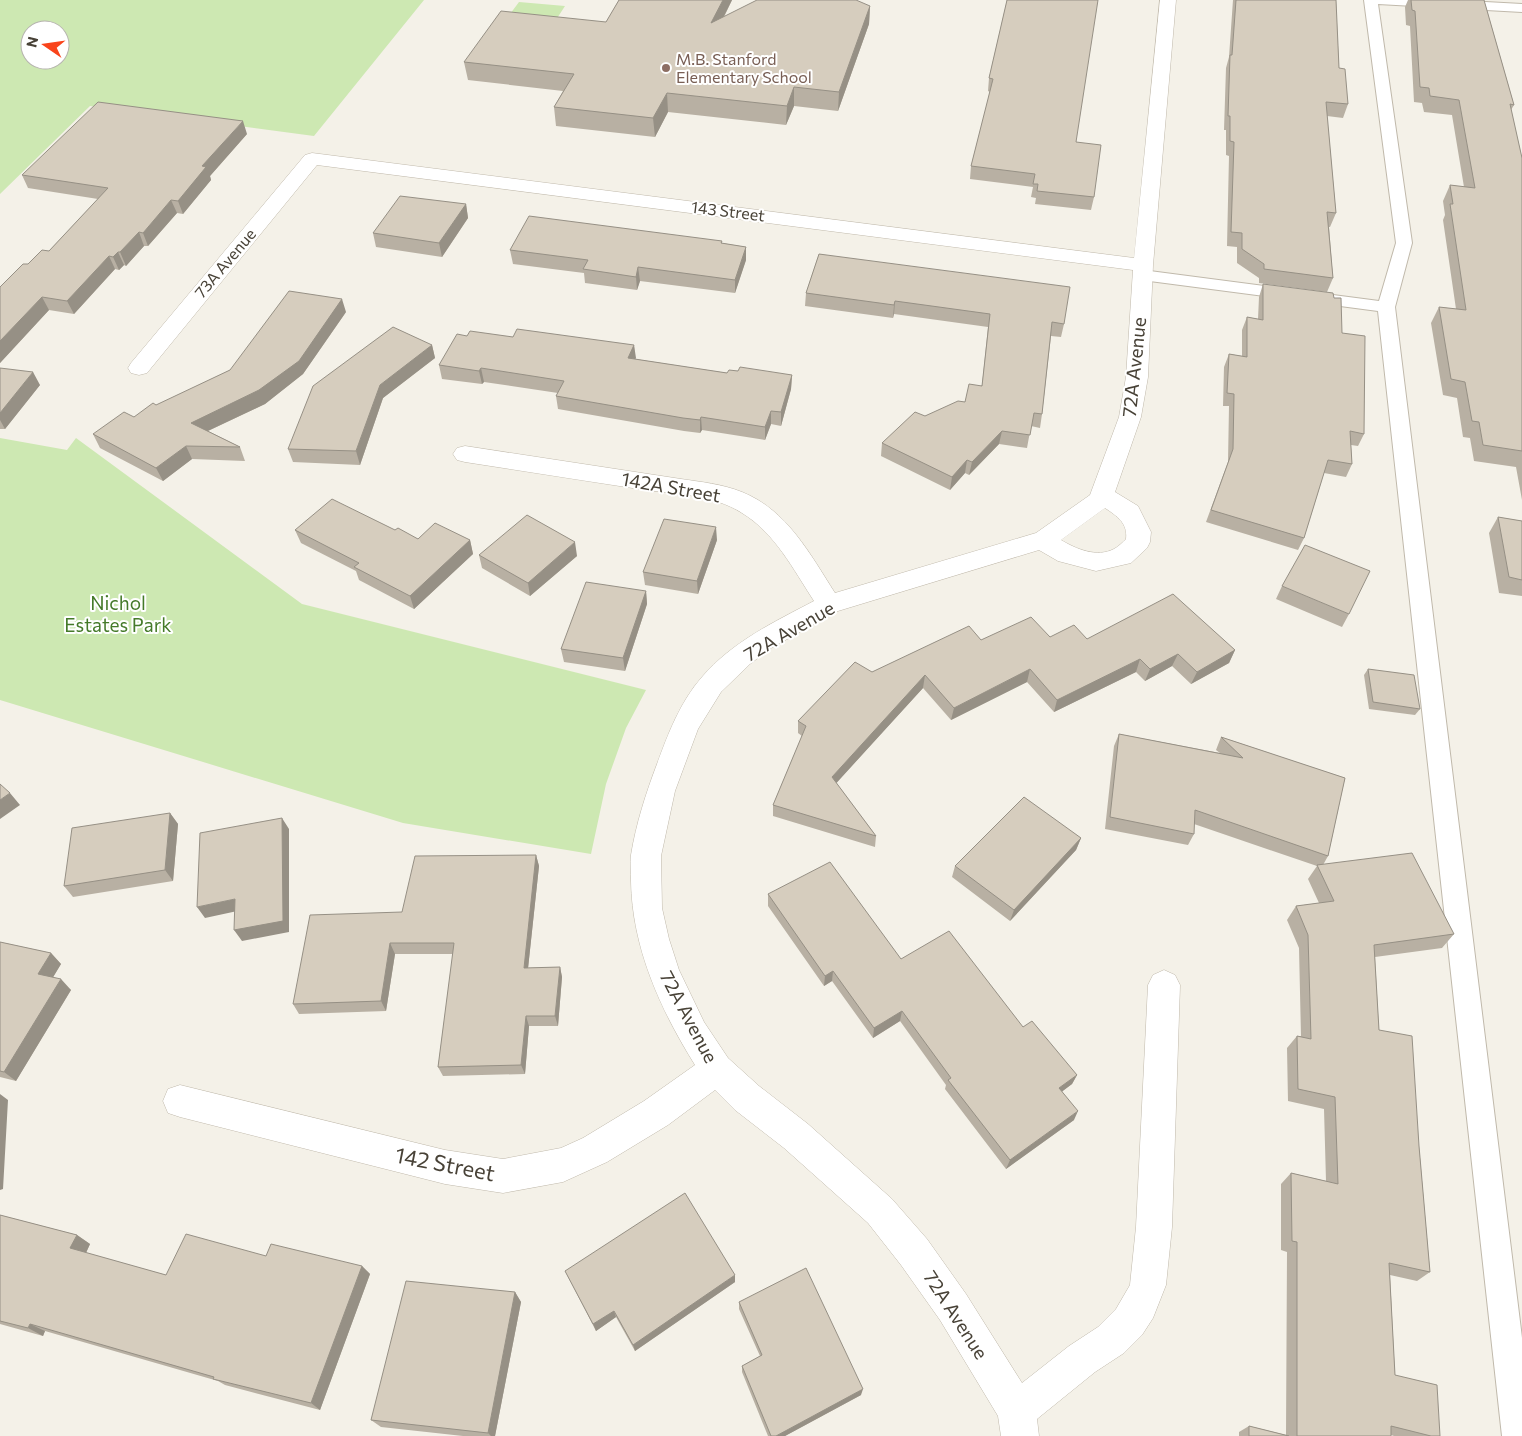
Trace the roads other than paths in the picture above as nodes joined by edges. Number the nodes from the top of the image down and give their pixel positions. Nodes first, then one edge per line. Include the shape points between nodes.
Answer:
1 (1168, 0) edge
2 (1371, 0) edge
3 (1377, 0) edge
4 (1522, 8) edge
5 (312, 159) joint
6 (1143, 270) junction
7 (1386, 307) junction
8 (139, 368) dead end
9 (465, 454) dead end
10 (1102, 495) junction
11 (1042, 540) junction
12 (830, 604) junction
13 (1164, 986) dead end
14 (716, 1069) junction
15 (180, 1101) dead end
16 (1018, 1424) edge
17 (1518, 1436) edge

1 - 6 street, 72A Avenue
2 - 7 lane via 1404,243
3 - 4 lane
5 - 6 street, 143 Street
5 - 8 street, 73A Avenue
6 - 7 lane
6 - 10 street, 72A Avenue via 1130,417
7 - 17 lane
9 - 12 street, 142A Street via 681,487 735,499 780,530
10 - 11 street, 72A Avenue via 1074,520
10 - 11 street via 1130,512 1139,532 1138,542 1122,557 1096,562 1067,555
11 - 12 street, 72A Avenue
12 - 14 street, 72A Avenue via 762,642 711,685 686,726 661,791 652,826 646,856 646,886 653,939 664,973
13 - 16 street, 72A Avenue via 1154,1227 1148,1285 1129,1322 1111,1340 1082,1359
14 - 15 street, 142 Street via 656,1113 595,1150 563,1165 503,1176 445,1167
14 - 16 street, 72A Avenue via 880,1211 953,1306

